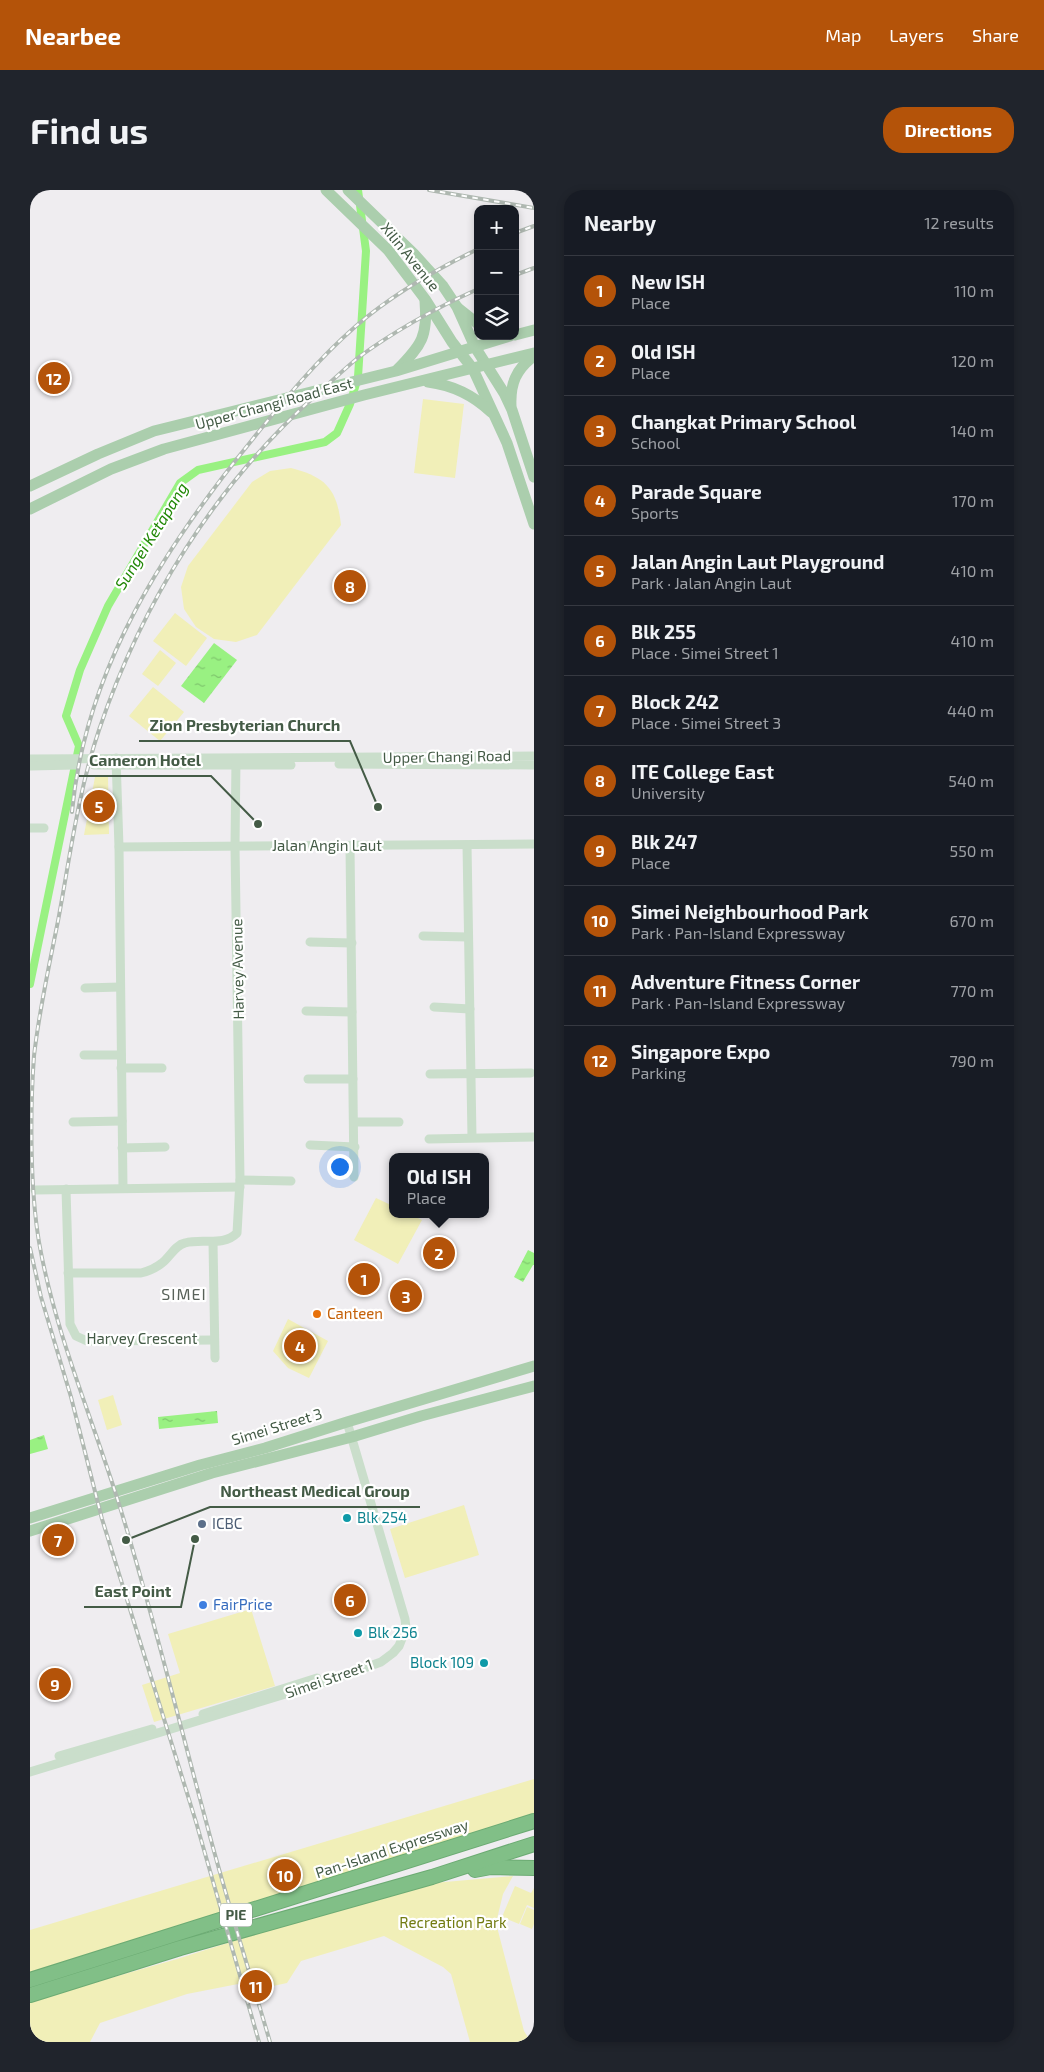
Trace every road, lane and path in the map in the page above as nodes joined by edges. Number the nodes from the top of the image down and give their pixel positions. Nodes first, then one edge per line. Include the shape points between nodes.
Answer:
1 (326, 190) edge
2 (348, 190) edge
3 (425, 299) junction
4 (457, 307) junction
5 (474, 321) edge
6 (534, 330) edge
7 (519, 333) edge
8 (497, 340) edge
9 (474, 347) junction
10 (460, 352) junction
11 (534, 355) edge
12 (487, 365) junction
13 (473, 369) junction
14 (396, 371) junction
15 (424, 381) junction
16 (512, 410) junction
17 (495, 415) junction
18 (534, 477) edge
19 (30, 486) edge
20 (30, 509) edge
21 (534, 524) edge
22 (534, 756) edge
23 (30, 759) edge
24 (116, 761) junction
25 (67, 762) junction
26 (236, 762) junction
27 (534, 764) edge
28 (30, 766) edge
29 (30, 828) edge
30 (44, 828) dead end
31 (534, 844) edge
32 (235, 846) junction
33 (467, 846) junction
34 (119, 847) junction
35 (350, 847) junction
36 (423, 936) dead end
37 (468, 937) junction
38 (310, 942) dead end
39 (352, 943) junction
40 (120, 987) junction
41 (85, 988) dead end
42 (434, 1007) dead end
43 (470, 1009) junction
44 (306, 1011) dead end
45 (352, 1012) junction
46 (84, 1055) dead end
47 (121, 1055) junction
48 (121, 1068) junction
49 (162, 1068) dead end
50 (531, 1073) dead end
51 (430, 1074) dead end
52 (471, 1074) junction
53 (308, 1079) dead end
54 (353, 1079) junction
55 (122, 1121) junction
56 (73, 1122) dead end
57 (354, 1122) junction
58 (399, 1122) dead end
59 (472, 1137) junction
60 (534, 1137) edge
61 (429, 1139) dead end
62 (310, 1145) dead end
63 (165, 1147) dead end
64 (355, 1147) junction
65 (122, 1148) junction
66 (354, 1177) dead end
67 (290, 1181) dead end
68 (240, 1184) junction
69 (123, 1188) junction
70 (66, 1189) junction
71 (36, 1190) dead end
72 (213, 1242) junction
73 (68, 1273) junction
74 (214, 1340) junction
75 (215, 1358) dead end
76 (534, 1366) edge
77 (534, 1386) edge
78 (344, 1423) junction
79 (349, 1438) junction
80 (30, 1518) edge
81 (30, 1531) edge
82 (30, 1765) edge
83 (30, 1772) edge
84 (534, 1821) edge
85 (534, 1844) edge
86 (534, 1868) edge
87 (432, 1877) junction
88 (30, 1980) edge
89 (30, 1995) edge

1 - 3 main road, Xilin Avenue via 388,250
2 - 4 main road, Xilin Avenue via 414,254
3 - 10 main road, Xilin Avenue
3 - 14 main road via 425,333 412,356
4 - 5 main road
4 - 9 main road, Xilin Avenue
6 - 7 main road
8 - 9 main road, Upper Changi Road East
9 - 10 main road, Upper Changi Road East
9 - 12 main road, Xilin Avenue
10 - 13 main road, Xilin Avenue
10 - 14 main road, Upper Changi Road East
11 - 12 main road, Upper Changi Road East
11 - 16 main road via 514,379
12 - 13 main road, Upper Changi Road East
12 - 16 main road, Xilin Avenue
13 - 15 main road, Upper Changi Road East
13 - 17 main road, Xilin Avenue
14 - 19 main road, Upper Changi Road East via 154,431
15 - 17 main road via 463,392
15 - 20 main road, Upper Changi Road East via 164,448 111,469
16 - 18 main road
17 - 21 main road, Xilin Avenue
22 - 26 street, Upper Changi Road
23 - 25 street, Upper Changi Road
24 - 25 street, Upper Changi Road
24 - 26 street, Upper Changi Road
24 - 34 street
25 - 28 street, Upper Changi Road
26 - 27 street, Upper Changi Road
26 - 32 street, Harvey Avenue
29 - 30 street
31 - 33 street, Jalan Angin Laut
32 - 34 street, Jalan Angin Laut
32 - 35 street, Jalan Angin Laut
32 - 68 street, Harvey Avenue
33 - 35 street, Jalan Angin Laut
33 - 37 street
34 - 40 street
35 - 39 street
36 - 37 street
37 - 43 street
38 - 39 street
39 - 45 street
40 - 41 street
40 - 47 street
42 - 43 street
43 - 52 street
44 - 45 street
45 - 54 street
46 - 47 street
47 - 48 street
48 - 49 street
48 - 55 street
50 - 52 street
51 - 52 street
52 - 59 street
53 - 54 street
54 - 57 street
55 - 56 street
55 - 65 street
57 - 58 street
57 - 64 street
59 - 60 street
59 - 61 street
62 - 64 street
63 - 65 street
64 - 66 street
65 - 69 street
67 - 68 street
68 - 69 street
68 - 72 street via 237,1233 232,1238
69 - 70 street
70 - 71 street
70 - 73 street, Harvey Crescent
72 - 73 street via 185,1242 163,1263 141,1273
72 - 74 street
73 - 74 street, Harvey Crescent via 70,1324 81,1340
74 - 75 street
76 - 78 main road, Simei Street 3
77 - 79 main road, Simei Street 3
78 - 79 street, Simei Street 1
78 - 80 main road, Simei Street 3
79 - 81 main road, Simei Street 3 via 212,1473
79 - 82 street, Simei Street 1 via 399,1620 398,1636 389,1649 323,1677
79 - 83 street, Simei Street 1 via 405,1619 403,1638 393,1653 381,1662 325,1682
84 - 88 highway, Pan-Island Expressway / PIE
85 - 87 highway, PIE
86 - 87 highway via 491,1867
87 - 89 highway, PIE via 180,1948

